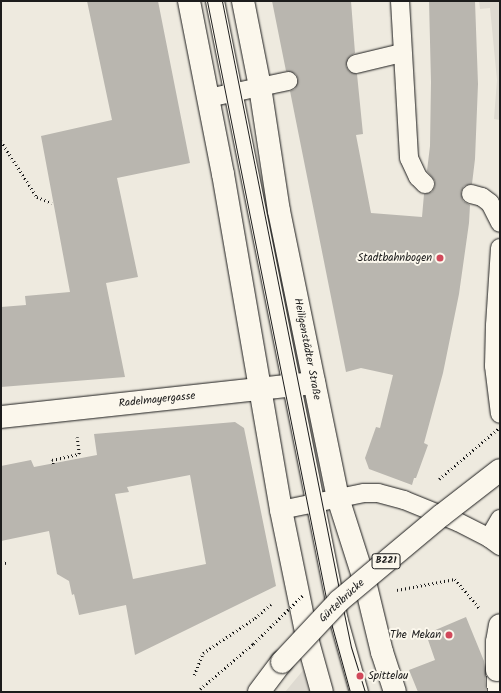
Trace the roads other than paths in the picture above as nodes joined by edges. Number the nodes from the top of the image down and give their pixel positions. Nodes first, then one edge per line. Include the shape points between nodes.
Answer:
1 (189, 1) edge
2 (215, 1) edge
3 (243, 1) edge
4 (400, 1) edge
5 (402, 52) junction
6 (356, 64) dead end
7 (288, 81) dead end
8 (260, 87) junction
9 (233, 93) junction
10 (208, 98) junction
11 (425, 184) dead end
12 (471, 194) dead end
13 (500, 223) edge
14 (500, 248) edge
15 (314, 383) junction
16 (291, 385) junction
17 (261, 388) junction
18 (500, 414) edge
19 (1, 417) edge
20 (500, 470) edge
21 (338, 498) junction
22 (315, 503) junction
23 (281, 510) junction
24 (500, 519) edge
25 (495, 542) edge
26 (500, 625) edge
27 (259, 692) edge
28 (322, 692) edge
29 (359, 692) edge
30 (395, 692) edge
31 (499, 692) edge

1 - 10 main road
2 - 9 lane
3 - 8 main road, Heiligenstädter Straße
4 - 5 lane
5 - 6 lane
5 - 11 lane via 409,158 418,177
7 - 8 lane
8 - 9 lane
8 - 15 main road, Heiligenstädter Straße via 279,211
9 - 10 lane
9 - 16 lane
10 - 17 main road
12 - 13 lane via 490,203
14 - 18 lane via 494,366
15 - 16 main road, Radelmayergasse
15 - 21 main road, Heiligenstädter Straße
16 - 17 main road, Radelmayergasse
16 - 22 lane
17 - 19 main road, Radelmayergasse
17 - 23 main road
20 - 27 main road, Gürtelbrücke / B221, bridge via 340,601 282,662
21 - 22 lane
21 - 25 lane via 364,492 404,500 458,522
21 - 30 main road, Heiligenstädter Straße via 366,586
22 - 23 lane
22 - 29 lane via 339,621
23 - 28 main road via 301,611
24 - 25 lane
26 - 31 main road, bridge via 497,642

